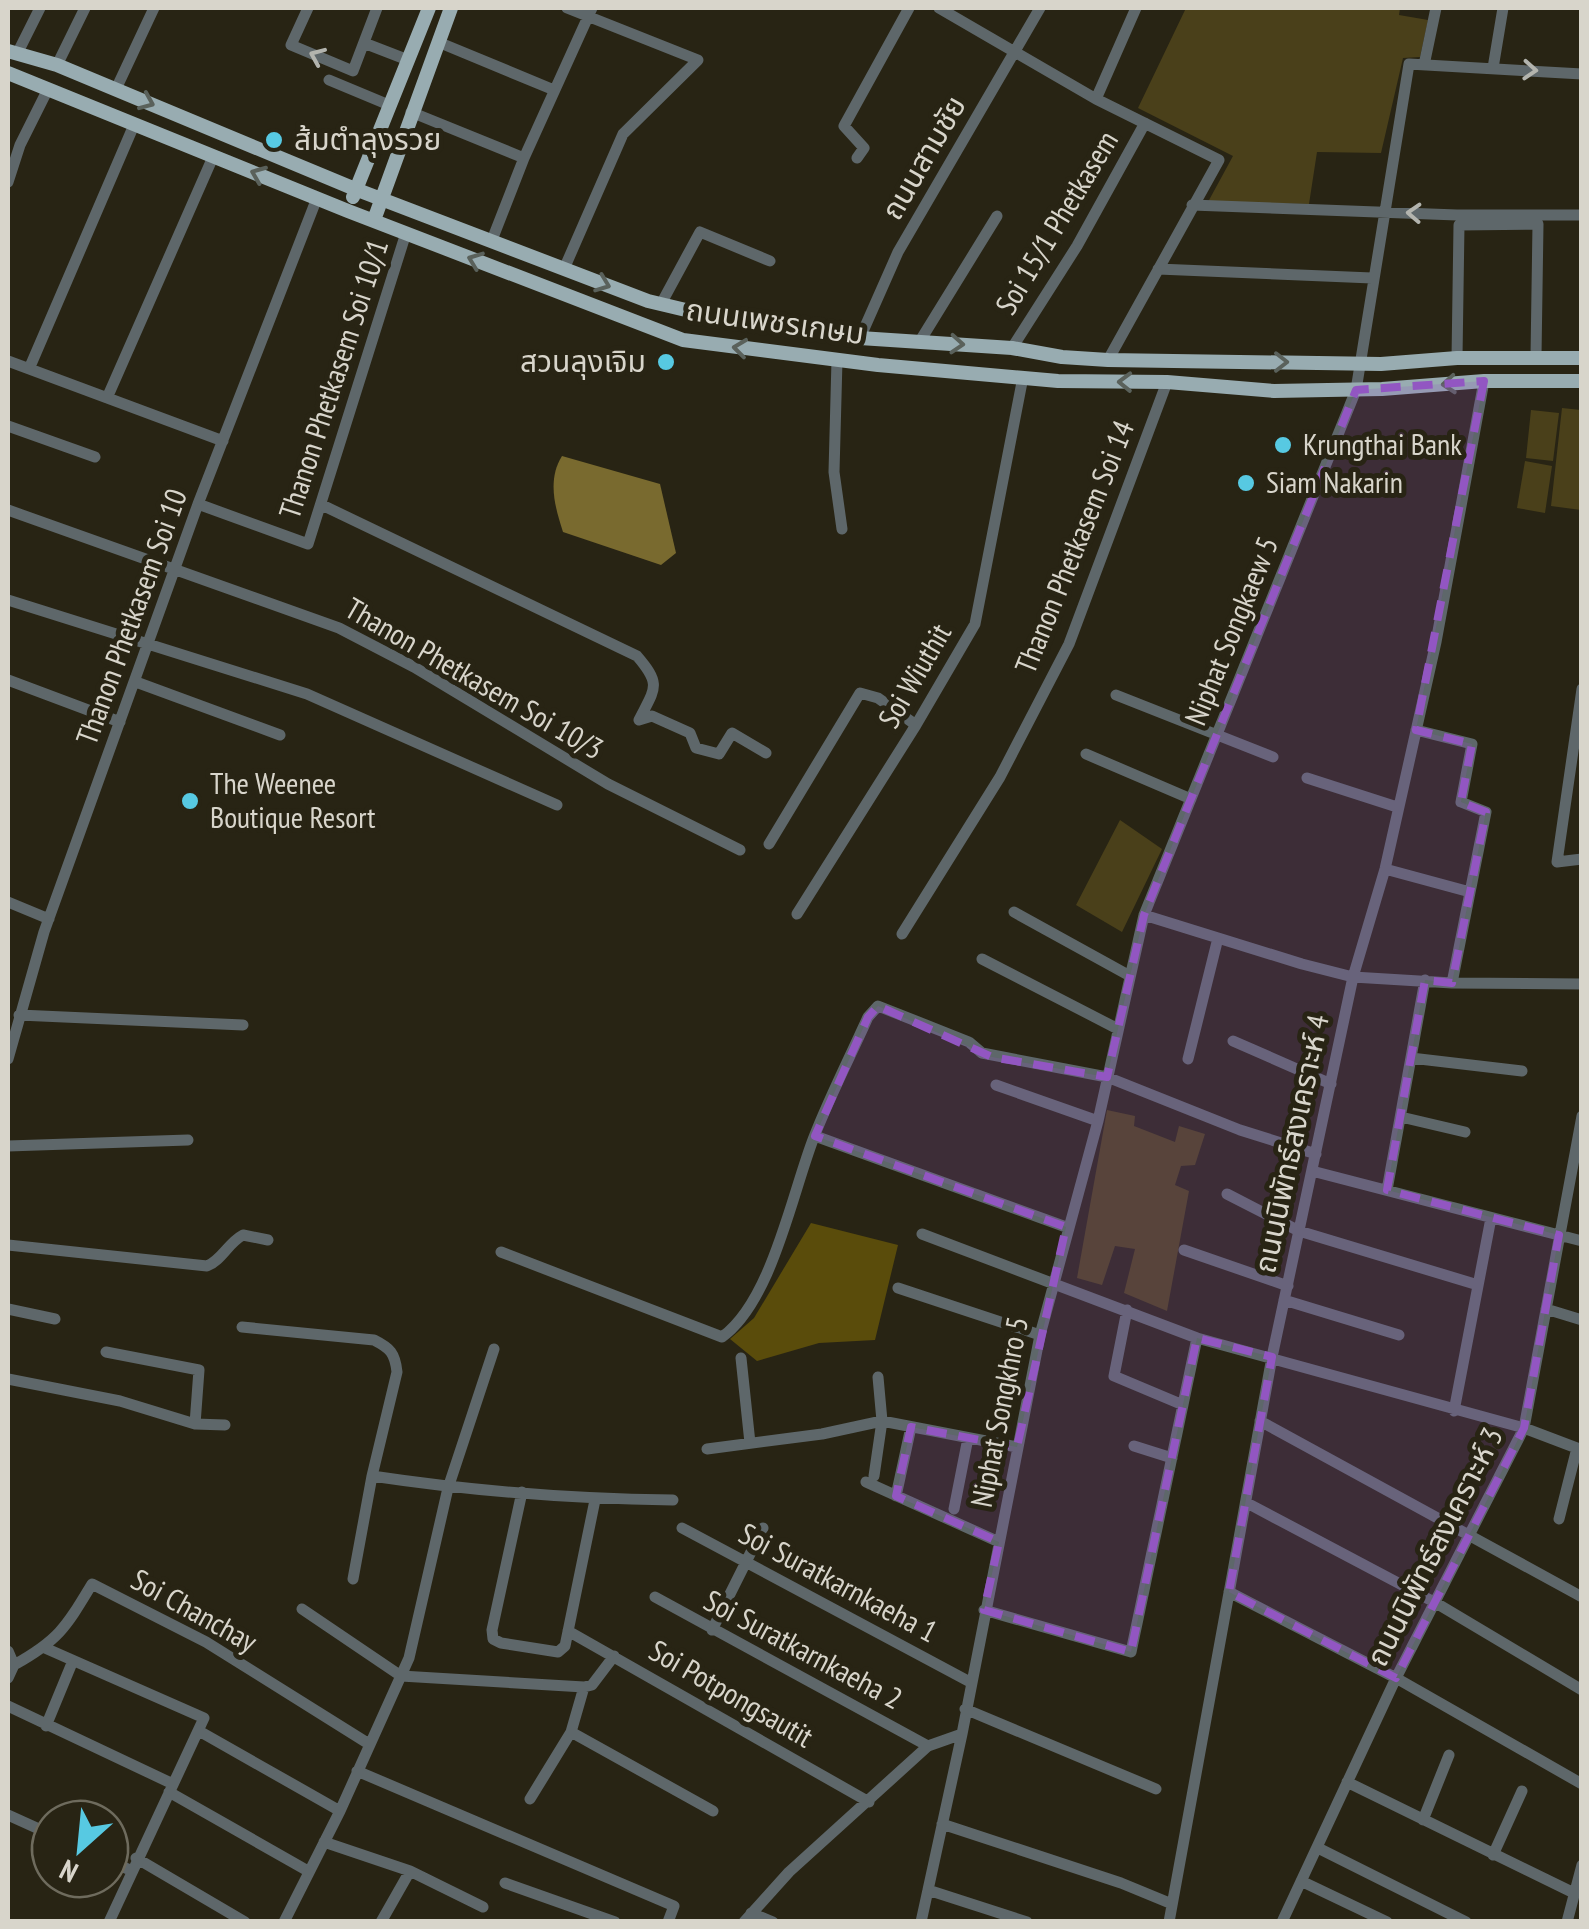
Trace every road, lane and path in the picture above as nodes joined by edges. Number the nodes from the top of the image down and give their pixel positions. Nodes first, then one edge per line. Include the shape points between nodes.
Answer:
1 (40, 8) edge
2 (85, 8) edge
3 (154, 8) edge
4 (308, 8) edge
5 (378, 8) edge
6 (429, 8) edge
7 (451, 8) edge
8 (567, 8) edge
9 (909, 8) edge
10 (939, 8) edge
11 (1040, 8) edge
12 (1136, 8) edge
13 (1436, 8) edge
14 (1504, 8) edge
15 (590, 12) edge
16 (438, 42) junction
17 (364, 43) junction
18 (12, 52) edge
19 (1014, 52) junction
20 (408, 60) junction
21 (1424, 64) junction
22 (57, 65) junction
23 (1493, 68) junction
24 (8, 73) edge
25 (1582, 74) edge
26 (329, 80) dead end
27 (116, 89) junction
28 (48, 90) junction
29 (554, 90) junction
30 (1096, 99) junction
31 (389, 105) junction
32 (411, 112) junction
33 (1145, 123) junction
34 (134, 124) junction
35 (213, 156) junction
36 (524, 158) junction
37 (857, 158) dead end
38 (8, 182) edge
39 (355, 189) junction
40 (317, 198) junction
41 (382, 198) junction
42 (1192, 205) junction
43 (348, 210) junction
44 (1383, 211) junction
45 (1582, 215) edge
46 (997, 216) dead end
47 (374, 220) junction
48 (406, 233) junction
49 (492, 240) junction
50 (770, 261) dead end
51 (564, 268) junction
52 (1158, 269) junction
53 (1372, 278) junction
54 (661, 304) junction
55 (860, 338) junction
56 (920, 342) junction
57 (1012, 348) junction
58 (1536, 356) junction
59 (1458, 358) junction
60 (1582, 358) edge
61 (837, 360) junction
62 (1108, 360) junction
63 (858, 361) junction
64 (8, 362) edge
65 (1359, 363) junction
66 (28, 369) junction
67 (1023, 377) junction
68 (1582, 380) edge
69 (1484, 381) junction
70 (1167, 382) junction
71 (1356, 390) junction
72 (107, 398) junction
73 (8, 426) edge
74 (223, 441) junction
75 (95, 457) dead end
76 (198, 504) junction
77 (322, 505) junction
78 (8, 510) edge
79 (842, 529) dead end
80 (175, 569) junction
81 (8, 600) edge
82 (148, 646) junction
83 (8, 680) edge
84 (136, 682) junction
85 (1582, 690) edge
86 (1116, 695) dead end
87 (120, 722) junction
88 (916, 725) junction
89 (1416, 730) junction
90 (280, 735) dead end
91 (1216, 736) junction
92 (766, 752) dead end
93 (1086, 754) dead end
94 (1273, 757) dead end
95 (1307, 778) dead end
96 (1191, 798) junction
97 (558, 805) dead end
98 (1398, 806) junction
99 (769, 844) dead end
100 (740, 850) dead end
101 (1582, 858) edge
102 (1385, 869) junction
103 (1470, 892) junction
104 (8, 902) edge
105 (1014, 912) dead end
106 (796, 914) dead end
107 (1144, 915) junction
108 (49, 919) junction
109 (902, 934) dead end
110 (1218, 938) junction
111 (982, 960) dead end
112 (1130, 976) junction
113 (1354, 976) junction
114 (1425, 980) junction
115 (1452, 983) junction
116 (1582, 984) edge
117 (19, 1014) junction
118 (243, 1025) dead end
119 (1118, 1028) junction
120 (1233, 1041) dead end
121 (1411, 1058) junction
122 (8, 1059) edge
123 (1188, 1059) dead end
124 (1522, 1072) dead end
125 (1106, 1076) junction
126 (1331, 1084) junction
127 (996, 1086) dead end
128 (1582, 1116) edge
129 (1400, 1117) junction
130 (1098, 1121) junction
131 (1465, 1132) dead end
132 (814, 1136) junction
133 (188, 1140) dead end
134 (8, 1146) edge
135 (1316, 1154) junction
136 (1312, 1172) junction
137 (1387, 1190) junction
138 (1228, 1194) dead end
139 (1490, 1218) junction
140 (1066, 1227) junction
141 (1299, 1231) junction
142 (922, 1234) dead end
143 (1559, 1235) junction
144 (268, 1240) dead end
145 (1582, 1241) edge
146 (8, 1245) edge
147 (1184, 1250) dead end
148 (501, 1252) dead end
149 (1052, 1284) junction
150 (1478, 1285) junction
151 (1288, 1286) junction
152 (898, 1288) dead end
153 (1284, 1300) junction
154 (8, 1309) edge
155 (1546, 1309) junction
156 (1127, 1310) junction
157 (55, 1319) dead end
158 (1582, 1320) edge
159 (242, 1327) dead end
160 (1040, 1334) junction
161 (1399, 1335) dead end
162 (1197, 1338) junction
163 (494, 1349) dead end
164 (106, 1352) dead end
165 (1272, 1357) junction
166 (741, 1358) dead end
167 (878, 1377) dead end
168 (8, 1379) edge
169 (1183, 1405) junction
170 (1454, 1411) junction
171 (1260, 1421) junction
172 (882, 1422) junction
173 (195, 1424) junction
174 (225, 1425) dead end
175 (911, 1428) junction
176 (1524, 1428) junction
177 (968, 1438) junction
178 (750, 1443) junction
179 (1134, 1446) dead end
180 (1017, 1448) junction
181 (707, 1449) dead end
182 (1579, 1449) edge
183 (1172, 1458) junction
184 (372, 1476) junction
185 (448, 1488) junction
186 (522, 1492) junction
187 (896, 1496) junction
188 (595, 1500) junction
189 (673, 1500) dead end
190 (1247, 1503) junction
191 (954, 1509) dead end
192 (1558, 1518) dead end
193 (682, 1528) dead end
194 (763, 1528) dead end
195 (1471, 1534) junction
196 (999, 1542) junction
197 (744, 1562) junction
198 (353, 1580) dead end
199 (1229, 1592) junction
200 (654, 1597) dead end
201 (1582, 1597) edge
202 (1436, 1603) junction
203 (302, 1610) dead end
204 (984, 1610) junction
205 (568, 1630) junction
206 (712, 1630) junction
207 (45, 1648) junction
208 (8, 1651) edge
209 (614, 1656) junction
210 (72, 1662) junction
211 (14, 1665) junction
212 (401, 1676) junction
213 (8, 1678) edge
214 (1396, 1678) junction
215 (970, 1682) junction
216 (584, 1687) junction
217 (1582, 1690) edge
218 (8, 1706) edge
219 (966, 1709) junction
220 (46, 1726) junction
221 (199, 1731) junction
222 (571, 1732) junction
223 (962, 1734) junction
224 (369, 1744) junction
225 (928, 1746) junction
226 (1450, 1754) dead end
227 (357, 1771) junction
228 (1347, 1782) junction
229 (1582, 1784) edge
230 (171, 1788) junction
231 (1156, 1790) dead end
232 (1522, 1790) dead end
233 (530, 1799) dead end
234 (868, 1802) junction
235 (340, 1811) junction
236 (713, 1811) dead end
237 (1423, 1820) junction
238 (942, 1824) junction
239 (324, 1842) junction
240 (1318, 1848) junction
241 (1494, 1855) junction
242 (130, 1863) edge
243 (133, 1864) junction
244 (1582, 1865) edge
245 (308, 1871) junction
246 (410, 1871) junction
247 (1300, 1882) junction
248 (505, 1883) dead end
249 (928, 1890) junction
250 (1577, 1897) edge
251 (1172, 1904) junction
252 (482, 1907) dead end
253 (747, 1917) edge
254 (109, 1922) edge
255 (244, 1922) edge
256 (284, 1922) edge
257 (382, 1922) edge
258 (615, 1922) edge
259 (668, 1922) edge
260 (774, 1922) edge
261 (921, 1922) edge
262 (1027, 1922) edge
263 (1170, 1922) edge
264 (1282, 1922) edge
265 (1387, 1922) edge
266 (1466, 1922) edge
267 (1567, 1922) edge

1 - 18 street
2 - 22 street
3 - 27 street
17 -> 4 street via 353,71 291,45
5 - 17 street
6 - 20 main road
7 - 16 main road
8 - 15 street
9 - 37 street via 844,126 864,148
10 - 19 street
11 - 19 street, ถนนสามชัย
12 - 30 street
13 - 21 street
14 - 23 street
15 - 29 street
15 - 51 street via 698,60 624,134
16 - 29 street
16 - 32 main road
17 - 20 street
18 - 22 main road, ถนนเพชรเกษม
19 - 30 street
19 - 55 street, ถนนสามชัย via 898,252
20 - 31 main road
21 - 23 street
21 - 44 street, Niphat Songkaew 5 via 1409,64
22 - 27 main road, ถนนเพชรเกษม
23 -> 25 street
24 - 28 main road, ถนนเพชรเกษม
26 - 31 street
27 -> 39 main road, ถนนเพชรเกษม
28 - 34 main road, ถนนเพชรเกษม
28 - 38 street
29 - 36 street
30 - 33 street
31 - 39 main road
32 - 36 street
32 - 41 main road
33 - 42 street via 1219,160
33 - 57 street, Soi 15/1 Phetkasem
34 - 35 main road, ถนนเพชรเกษม
34 - 66 street
40 -> 35 main road, ถนนเพชรเกษม
35 - 72 street
36 - 49 street
39 - 41 main road, ถนนเพชรเกษม
39 - 43 main road
40 - 43 main road, ถนนเพชรเกษม
40 - 74 street, Thanon Phetkasem Soi 10
41 - 47 main road
41 - 49 main road, ถนนเพชรเกษม
42 - 44 street
42 - 52 street
43 - 47 main road, ถนนเพชรเกษม
45 -> 44 street
44 - 53 street, Niphat Songkaew 5
46 - 56 street
47 - 48 main road, ถนนเพชรเกษม
61 -> 48 main road, ถนนเพชรเกษม via 683,340
48 - 77 street, Thanon Phetkasem Soi 10/1
49 - 51 main road, ถนนเพชรเกษม
50 - 54 street via 700,232
51 -> 54 main road, ถนนเพชรเกษม
52 - 53 street
52 - 62 street
53 - 65 street, Niphat Songkaew 5
54 - 55 main road, ถนนเพชรเกษม
55 - 56 main road, ถนนเพชรเกษม
55 - 63 main road
56 -> 57 main road, ถนนเพชรเกษม
57 - 62 main road, ถนนเพชรเกษม
58 - 59 main road, ถนนเพชรเกษม
58 - 59 street via 1538,224 1459,224
58 - 60 main road, ถนนเพชรเกษม
59 - 65 main road, ถนนเพชรเกษม
61 - 63 main road, ถนนเพชรเกษม
61 - 79 street via 834,472
62 -> 65 main road, ถนนเพชรเกษม
63 - 67 main road, ถนนเพชรเกษม
64 - 66 street
65 - 71 street, Niphat Songkaew 5
66 - 72 street
70 -> 67 main road, ถนนเพชรเกษม
67 - 88 street, Soi Wiuthit via 974,624
68 - 69 main road, ถนนเพชรเกษม
69 -> 71 main road, ถนนเพชรเกษม
69 - 89 street, ถนนนิพัทธ์สงเคราะห์ 4
70 - 71 main road, ถนนเพชรเกษม via 1274,392
70 - 109 street, Thanon Phetkasem Soi 14 via 1068,644 1000,777
71 - 91 street, Niphat Songkaew 5
72 - 74 street
73 - 75 street
74 - 76 street, Thanon Phetkasem Soi 10
76 - 77 street, Thanon Phetkasem Soi 10/1 via 308,544
76 - 80 street, Thanon Phetkasem Soi 10
77 - 92 street via 637,656 656,686 639,720 652,716 690,734 696,748 719,754 732,733
78 - 80 street, Thanon Phetkasem Soi 10/3
80 - 82 street, Thanon Phetkasem Soi 10
80 - 100 street, Thanon Phetkasem Soi 10/3 via 339,628 608,784
81 - 82 street
82 - 84 street, Thanon Phetkasem Soi 10
82 - 97 street via 307,694
83 - 87 street
84 - 87 street, Thanon Phetkasem Soi 10
84 - 90 street
85 - 101 street via 1558,862
86 - 91 street
87 - 108 street, Thanon Phetkasem Soi 10
88 - 99 street via 860,693
88 - 106 street, Soi Wiuthit
89 - 98 street, ถนนนิพัทธ์สงเคราะห์ 4
89 - 103 street via 1472,744 1462,802 1486,812
91 - 94 street
91 - 96 street, Niphat Songkaew 5
93 - 96 street
95 - 98 street
96 - 107 street, Niphat Songkaew 5
98 - 102 street, ถนนนิพัทธ์สงเคราะห์ 4
102 - 103 street
102 - 113 street, ถนนนิพัทธ์สงเคราะห์ 4
103 - 115 street
104 - 108 street
105 - 112 street
107 - 110 street
107 - 112 street, Niphat Songkhro 5
108 - 117 street, Thanon Phetkasem Soi 10
110 - 113 street
110 - 123 street
111 - 119 street
112 - 119 street, Niphat Songkhro 5
113 - 114 street
113 - 126 street, ถนนนิพัทธ์สงเคราะห์ 4
114 - 115 street
114 - 121 street
115 - 116 street
117 - 118 street
117 - 122 street, Thanon Phetkasem Soi 10
119 - 125 street, Niphat Songkhro 5
120 - 126 street
121 - 124 street
121 - 129 street
125 - 130 street, Niphat Songkhro 5
125 - 132 street via 982,1054 968,1042 878,1006
125 - 135 street
126 - 135 street, ถนนนิพัทธ์สงเคราะห์ 4
127 - 130 street
128 - 143 street, ถนนนิพัทธ์สงเคราะห์ 3
129 - 131 street
129 - 137 street
130 - 140 street, Niphat Songkhro 5
132 - 140 street
132 - 148 street via 776,1249 746,1314 722,1337
133 - 134 street
135 - 136 street, ถนนนิพัทธ์สงเคราะห์ 4
136 - 137 street
136 - 141 street, ถนนนิพัทธ์สงเคราะห์ 4
137 - 139 street
138 - 141 street
139 - 143 street
139 - 150 street
140 - 149 street, Niphat Songkhro 5
141 - 150 street
141 - 151 street, ถนนนิพัทธ์สงเคราะห์ 4
142 - 149 street
143 - 145 street
143 - 155 street, ถนนนิพัทธ์สงเคราะห์ 3
144 - 146 street via 243,1235 207,1266
147 - 151 street
149 - 156 street
149 - 160 street, Niphat Songkhro 5
150 - 170 street
151 - 153 street, ถนนนิพัทธ์สงเคราะห์ 4
152 - 160 street
153 - 161 street
153 - 165 street, ถนนนิพัทธ์สงเคราะห์ 4
154 - 157 street
155 - 158 street
155 - 176 street, ถนนนิพัทธ์สงเคราะห์ 3
156 - 162 street
156 - 169 street via 1114,1376
159 - 184 street via 319,1332 390,1348 397,1372
160 - 180 street, Niphat Songkhro 5
162 - 165 street
162 - 169 street
163 - 185 street
164 - 173 street via 199,1370
165 - 170 street
165 - 171 street, ถนนนิพัทธ์สงเคราะห์ 4
166 - 178 street
167 - 172 street
168 - 173 street
169 - 183 street
170 - 176 street
171 - 190 street, ถนนนิพัทธ์สงเคราะห์ 4
171 - 195 street
172 - 175 street
172 - 178 street
172 - 187 street via 870,1479
173 - 174 street
175 - 177 street
175 - 187 street
176 - 182 street
176 - 195 street, ถนนนิพัทธ์สงเคราะห์ 3
177 - 180 street
177 - 191 street
178 - 181 street
179 - 183 street
180 - 196 street, Niphat Songkhro 5
182 - 192 street
183 - 204 street via 1131,1652
184 - 185 street
184 - 198 street
185 - 186 street
185 - 212 street
186 - 188 street
186 - 205 street via 492,1638 558,1652
187 - 196 street
188 - 189 street
188 - 205 street
190 - 199 street, ถนนนิพัทธ์สงเคราะห์ 4
190 - 202 street
193 - 197 street, Soi Suratkarnkaeha 1
194 - 197 street
195 - 201 street
195 - 202 street, ถนนนิพัทธ์สงเคราะห์ 3
196 - 204 street, Niphat Songkhro 5
197 - 206 street
197 - 215 street, Soi Suratkarnkaeha 1
199 - 214 street
199 - 251 street, ถนนนิพัทธ์สงเคราะห์ 4
200 - 206 street, Soi Suratkarnkaeha 2
202 - 214 street, ถนนนิพัทธ์สงเคราะห์ 3
202 - 217 street
203 - 212 street
204 - 215 street, Niphat Songkhro 5
205 - 209 street, Soi Potpongsautit
206 - 225 street, Soi Suratkarnkaeha 2
207 - 210 street
207 - 211 street, Soi Chanchay
207 - 224 street, Soi Chanchay via 92,1584 206,1642
208 - 211 street
209 - 216 street
209 - 234 street, Soi Potpongsautit
210 - 220 street
210 - 221 street via 204,1718
211 - 213 street
212 - 216 street
212 - 224 street
214 - 228 street, ถนนนิพัทธ์สงเคราะห์ 3
214 - 229 street
215 - 219 street, Niphat Songkhro 5
216 - 222 street
218 - 220 street
219 - 223 street, Niphat Songkhro 5
219 - 231 street
220 - 230 street
221 - 230 street
221 - 235 street
222 - 233 street
222 - 236 street
223 - 225 street
223 - 238 street, Niphat Songkhro 5
224 - 227 street
225 - 234 street
226 - 237 street
227 - 235 street
227 - 259 street via 674,1906
228 - 237 street
228 - 240 street, ถนนนิพัทธ์สงเคราะห์ 3
230 - 243 street
230 - 245 street
232 - 241 street
234 - 253 street
235 - 239 street
237 - 241 street
238 - 249 street, Niphat Songkhro 5
238 - 251 street
239 - 245 street
239 - 246 street
240 - 247 street, ถนนนิพัทธ์สงเคราะห์ 3
240 - 266 street
241 - 250 street
242 - 243 street
243 - 254 street
243 - 255 street
244 - 250 street
245 - 256 street
246 - 252 street
246 - 257 street
247 - 264 street, ถนนนิพัทธ์สงเคราะห์ 3
247 - 265 street
248 - 258 street
249 - 261 street, Niphat Songkhro 5
249 - 262 street
250 - 267 street
251 - 263 street, ถนนนิพัทธ์สงเคราะห์ 4
253 - 260 street

